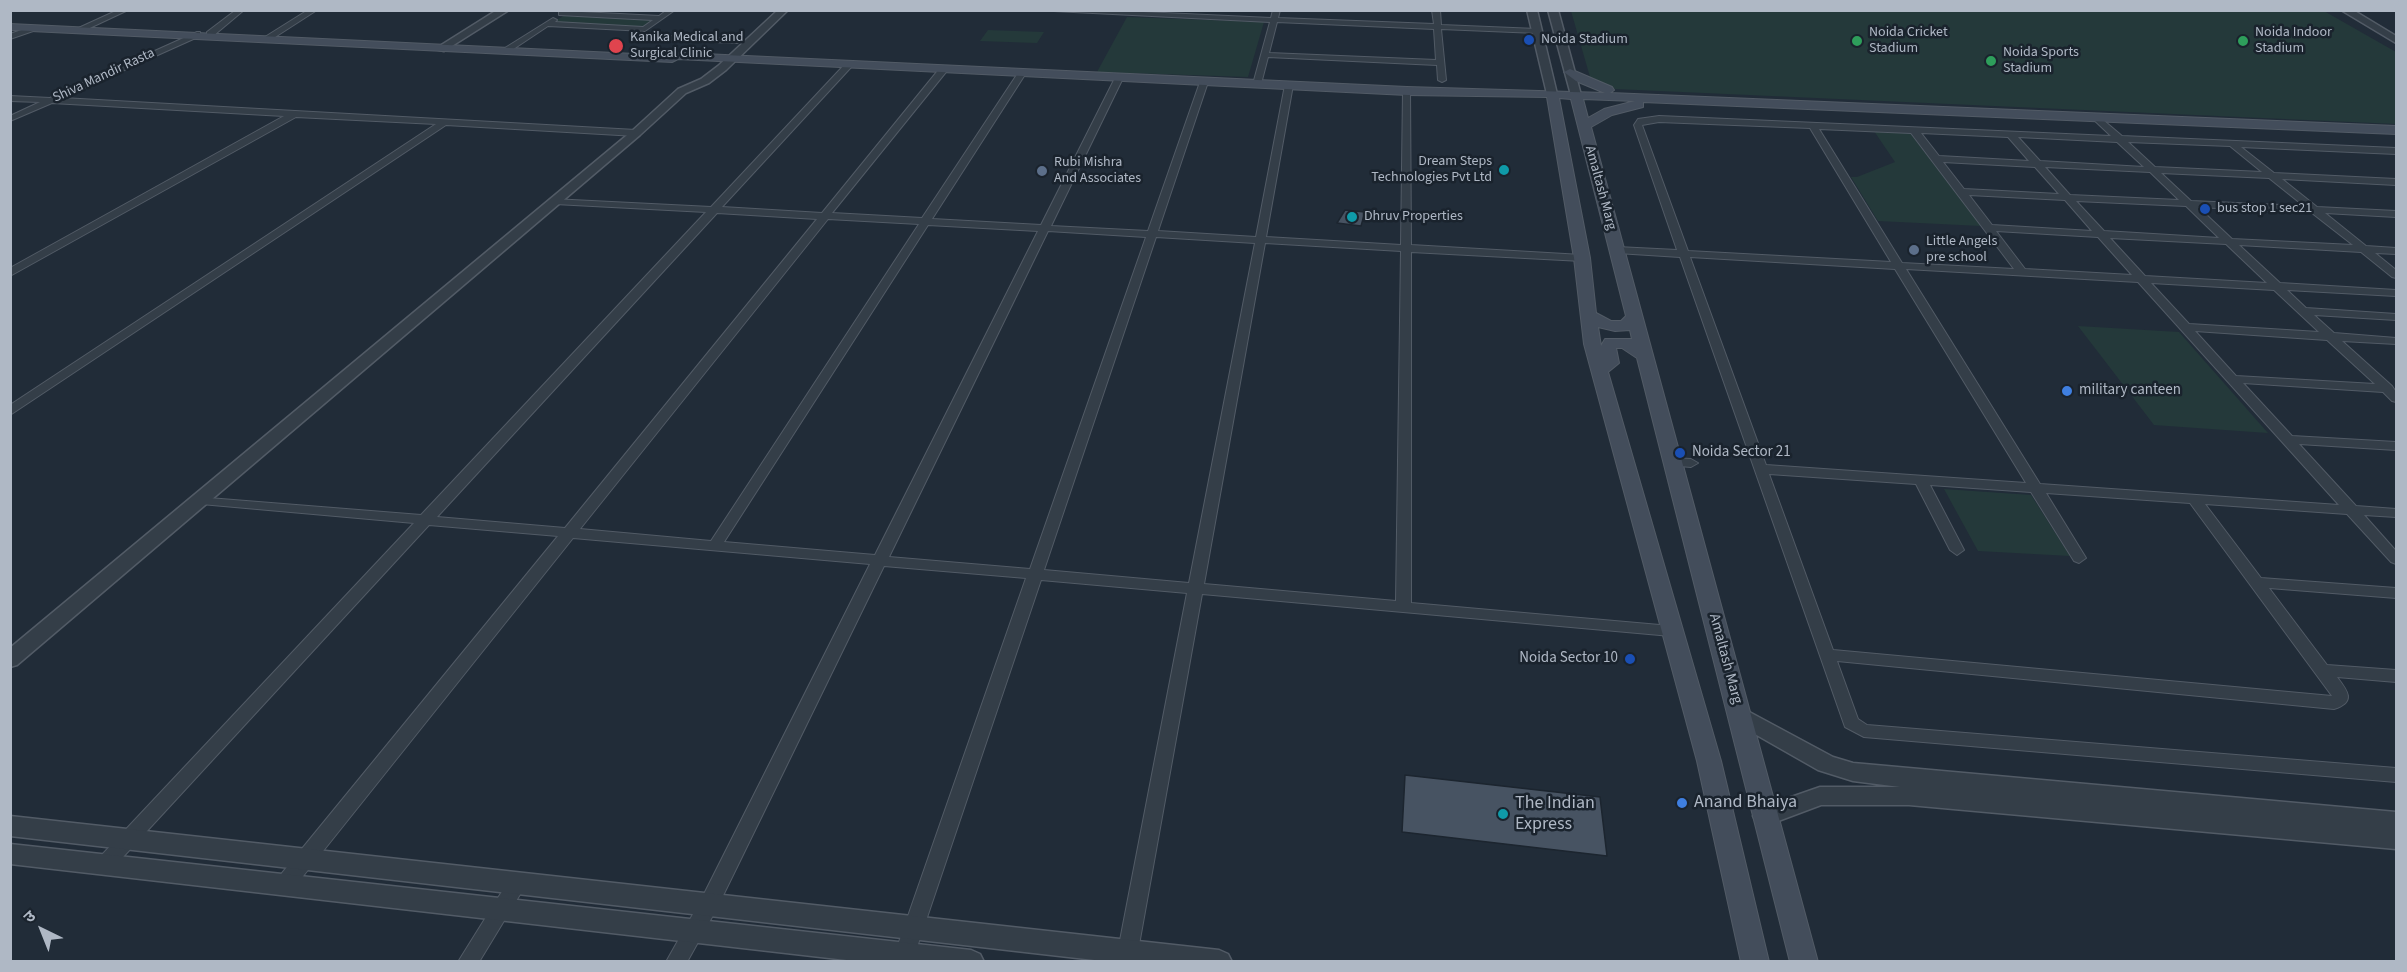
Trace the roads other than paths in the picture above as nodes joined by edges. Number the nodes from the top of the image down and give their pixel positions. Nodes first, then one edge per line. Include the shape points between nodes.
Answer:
1 (124, 10) edge
2 (241, 10) edge
3 (314, 10) edge
4 (491, 10) edge
5 (506, 10) edge
6 (672, 10) edge
7 (775, 10) edge
8 (784, 10) edge
9 (1037, 10) edge
10 (1277, 10) edge
11 (1320, 10) edge
12 (1372, 10) edge
13 (1436, 10) edge
14 (1532, 10) edge
15 (1553, 10) edge
16 (2345, 10) edge
17 (2355, 10) edge
18 (1079, 11) edge
19 (564, 12) edge
20 (1160, 13) edge
21 (662, 18) junction
22 (1274, 20) junction
23 (1318, 22) junction
24 (547, 24) junction
25 (1370, 24) junction
26 (10, 25) edge
27 (1438, 27) junction
28 (33, 28) junction
29 (80, 29) junction
30 (1537, 31) junction
31 (210, 34) junction
32 (2397, 34) edge
33 (193, 35) junction
34 (10, 37) edge
35 (269, 37) junction
36 (667, 38) dead end
37 (2397, 40) edge
38 (436, 46) junction
39 (509, 48) junction
40 (728, 55) junction
41 (1265, 55) junction
42 (664, 57) junction
43 (757, 61) junction
44 (1441, 63) junction
45 (850, 64) junction
46 (692, 67) dead end
47 (943, 70) junction
48 (1570, 72) junction
49 (1022, 73) junction
50 (1119, 78) junction
51 (1442, 80) dead end
52 (1204, 82) junction
53 (1257, 84) junction
54 (1289, 85) junction
55 (1411, 91) junction
56 (1553, 97) junction
57 (1577, 97) junction
58 (1640, 97) junction
59 (10, 98) edge
60 (51, 100) junction
61 (294, 114) junction
62 (10, 119) edge
63 (2100, 121) junction
64 (445, 122) junction
65 (1584, 126) junction
66 (1812, 126) junction
67 (1914, 130) junction
68 (2397, 130) edge
69 (636, 133) junction
70 (2010, 134) junction
71 (2119, 139) junction
72 (2397, 139) edge
73 (2232, 144) junction
74 (2397, 151) edge
75 (1936, 159) junction
76 (2037, 164) junction
77 (2152, 170) junction
78 (2271, 175) junction
79 (2397, 182) edge
80 (1962, 192) junction
81 (2067, 198) junction
82 (555, 201) junction
83 (2188, 204) junction
84 (715, 210) junction
85 (2314, 210) junction
86 (2397, 214) edge
87 (824, 216) junction
88 (926, 222) junction
89 (1044, 228) junction
90 (1989, 228) junction
91 (1152, 234) junction
92 (2101, 234) junction
93 (1260, 240) junction
94 (2230, 243) junction
95 (1406, 249) junction
96 (1617, 250) junction
97 (2365, 250) junction
98 (2397, 251) edge
99 (1684, 254) junction
100 (1582, 258) junction
101 (1899, 265) junction
102 (2022, 272) junction
103 (10, 273) edge
104 (2397, 275) edge
105 (2141, 279) junction
106 (2277, 286) junction
107 (2397, 293) edge
108 (2303, 311) junction
109 (1587, 314) junction
110 (1634, 316) junction
111 (2397, 317) edge
112 (2186, 327) junction
113 (2331, 337) junction
114 (2397, 341) edge
115 (1645, 356) junction
116 (1599, 370) junction
117 (2233, 379) junction
118 (2393, 392) edge
119 (10, 411) edge
120 (2288, 440) junction
121 (2397, 446) edge
122 (1761, 469) junction
123 (1921, 480) junction
124 (2036, 488) junction
125 (2194, 499) junction
126 (201, 500) junction
127 (2352, 510) junction
128 (2397, 513) edge
129 (427, 519) junction
130 (570, 532) junction
131 (715, 545) junction
132 (1957, 550) dead end
133 (2079, 558) dead end
134 (2397, 559) edge
135 (880, 560) junction
136 (1035, 573) junction
137 (2256, 582) junction
138 (1196, 588) junction
139 (2397, 593) edge
140 (1403, 606) junction
141 (1671, 631) junction
142 (1828, 655) junction
143 (10, 660) edge
144 (2322, 670) junction
145 (2397, 676) edge
146 (1740, 715) junction
147 (1826, 764) junction
148 (2397, 775) edge
149 (1832, 795) junction
150 (2066, 801) junction
151 (1765, 816) junction
152 (2397, 822) edge
153 (10, 826) edge
154 (128, 839) junction
155 (2397, 839) edge
156 (10, 854) edge
157 (305, 859) junction
158 (105, 864) junction
159 (518, 883) junction
160 (285, 884) junction
161 (709, 904) junction
162 (502, 909) junction
163 (914, 927) junction
164 (694, 930) junction
165 (1127, 956) edge
166 (904, 958) edge
167 (468, 962) edge
168 (676, 962) edge
169 (971, 962) edge
170 (1219, 962) edge
171 (1755, 962) edge
172 (1804, 962) edge

1 - 29 street
2 - 31 street
3 - 35 street
4 - 38 street
5 - 38 street
6 - 21 street
7 - 40 street
8 - 40 street
9 - 18 street
10 - 22 street
11 - 23 street
12 - 25 street
13 - 27 street
14 - 30 street
15 - 48 street
16 - 37 street
17 - 32 street
18 - 20 street
19 - 21 street
19 - 24 street
20 - 22 street
21 - 24 street via 649,28 640,29
22 - 23 street
22 - 41 street
23 - 25 street
24 - 39 street
25 - 27 street
26 - 28 main road
26 - 29 main road
27 - 30 street
27 - 44 street
28 - 29 main road
28 - 34 street
29 - 33 main road
30 - 56 street
31 - 33 main road
31 - 35 main road
33 - 38 main road
33 - 60 street, Shiva Mandir Rasta
35 - 38 main road
36 - 40 street
38 - 39 main road
38 - 42 main road
39 - 42 main road
40 - 42 main road
40 - 43 main road
40 - 43 main road
40 - 69 street via 705,81 681,91
41 - 44 street
41 - 53 street
42 - 46 main road
43 - 45 main road
44 - 51 street
45 - 47 main road
45 - 84 street
47 - 49 main road
47 - 87 street
48 - 57 street
48 - 58 main road via 1591,84
49 - 50 main road
49 - 88 street
50 - 52 main road
50 - 89 street
52 - 53 main road
52 - 91 street
53 - 54 main road
54 - 55 main road
54 - 93 street
55 - 56 main road via 1518,92
55 - 56 main road via 1505,97 1532,105
55 - 95 street
56 - 57 main road
56 - 100 main road, Amaltash Marg
57 - 58 main road
57 - 65 main road, Amaltash Marg
58 - 63 main road
59 - 60 street
60 - 61 street
60 - 62 street, Shiva Mandir Rasta
61 - 64 street
61 - 103 street
63 - 65 main road via 1647,103 1608,111
63 - 68 main road
63 - 71 street
63 - 72 main road
64 - 69 street
64 - 119 street
65 - 96 main road, Amaltash Marg
66 - 67 street
66 - 99 street via 1641,121 1638,125
66 - 101 street
67 - 70 street
67 - 75 street
69 - 82 street
70 - 71 street
70 - 76 street
71 - 73 street
71 - 77 street
73 - 74 street
73 - 78 street
75 - 76 street
75 - 80 street
76 - 77 street
76 - 81 street
77 - 78 street
77 - 83 street
78 - 79 street
78 - 85 street
80 - 81 street
80 - 90 street
81 - 83 street
81 - 92 street
82 - 84 street
82 - 126 street
83 - 85 street
83 - 94 street
84 - 87 street
84 - 129 street
85 - 86 street
85 - 97 street
87 - 88 street
87 - 130 street
88 - 89 street
88 - 131 street
89 - 91 street
89 - 135 street
90 - 92 street
90 - 102 street
91 - 93 street
91 - 136 street
92 - 94 street
92 - 105 street
93 - 95 street
93 - 138 street
94 - 97 street
94 - 106 street
95 - 100 street
95 - 140 street
96 - 99 street
96 - 110 main road, Amaltash Marg
97 - 98 street
97 - 104 street
99 - 101 street
99 - 122 street
100 - 109 main road, Amaltash Marg
101 - 102 street
101 - 124 street
102 - 105 street
105 - 106 street
105 - 112 street
106 - 107 street
106 - 108 street
108 - 111 street
108 - 113 street
109 - 110 main road via 1615,327 1626,326
109 - 116 main road, Amaltash Marg
110 - 115 main road, Amaltash Marg
112 - 113 street
112 - 117 street
113 - 114 street
113 - 118 street
115 - 116 main road via 1626,343 1611,343 1610,363
115 - 146 main road, Amaltash Marg via 1681,463
116 - 141 main road, Amaltash Marg
117 - 118 street
117 - 120 street
120 - 121 street
120 - 127 street
122 - 123 street
122 - 142 street
123 - 124 street
123 - 132 street
124 - 125 street
124 - 133 street
125 - 127 street
125 - 137 street
126 - 129 street
126 - 143 street
127 - 128 street
127 - 134 street
129 - 130 street
129 - 154 street
130 - 131 street
130 - 157 street
131 - 135 street
135 - 136 street
135 - 161 street
136 - 138 street
136 - 163 street
137 - 139 street
137 - 144 street
138 - 140 street
138 - 165 street
140 - 141 street
141 - 171 main road, Amaltash Marg via 1709,761
142 - 144 street via 2334,703 2340,699 2340,693
142 - 148 street via 1851,723 1864,731
144 - 145 street
146 - 147 street
146 - 151 main road, Amaltash Marg
147 - 149 street via 1843,778 1842,786
147 - 150 street via 1853,772
149 - 150 street
149 - 151 street
150 - 152 street
150 - 155 street
151 - 172 main road, Amaltash Marg
153 - 154 street
154 - 157 street
154 - 158 street
156 - 158 street
157 - 159 street
157 - 160 street
158 - 160 street
159 - 161 street
159 - 162 street
160 - 162 street
161 - 163 street
161 - 164 street
162 - 164 street
162 - 167 street
163 - 165 street
163 - 166 street
164 - 166 street
164 - 168 street
165 - 170 street
166 - 169 street

